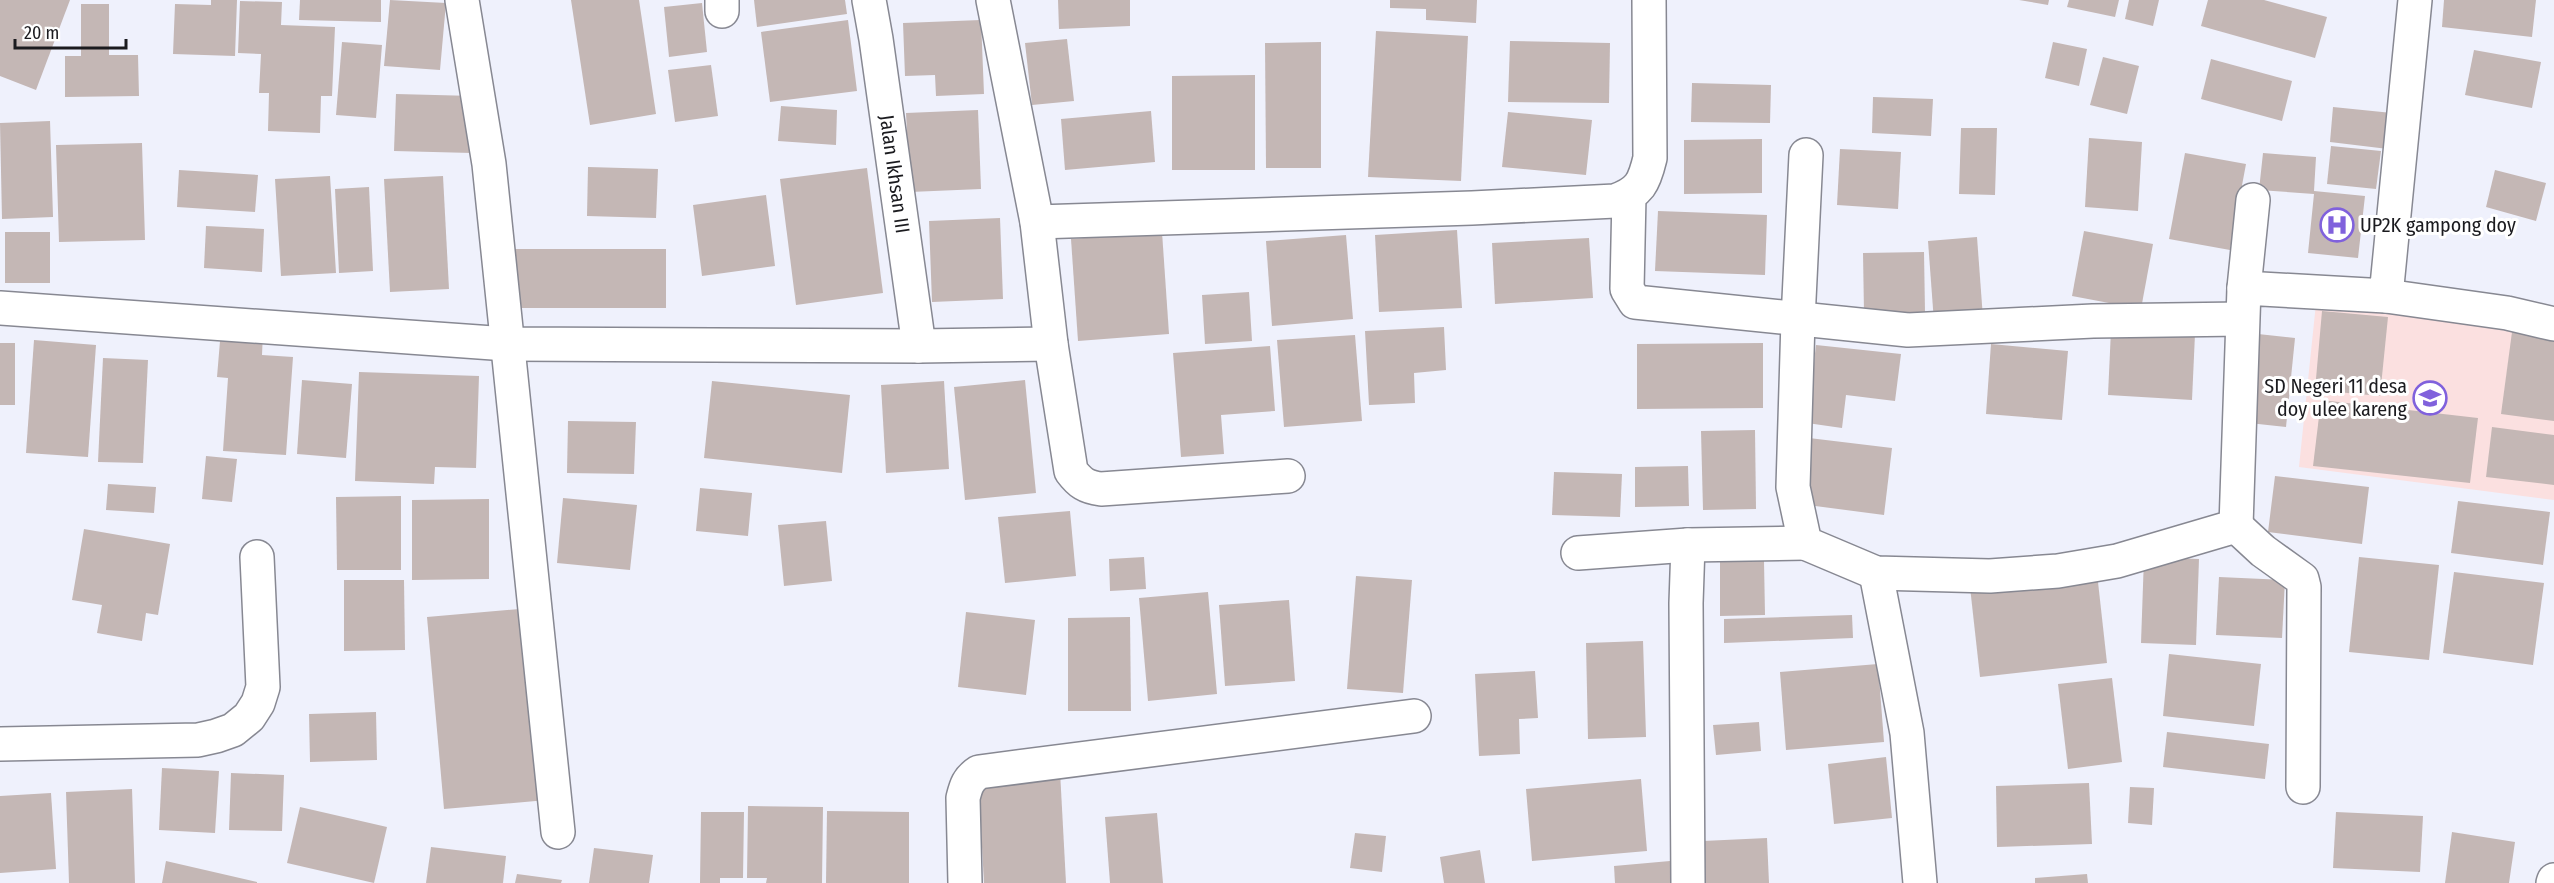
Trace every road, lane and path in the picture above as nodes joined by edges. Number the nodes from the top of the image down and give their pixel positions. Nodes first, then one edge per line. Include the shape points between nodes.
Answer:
1 (462, 0) edge
2 (869, 0) edge
3 (993, 0) edge
4 (1649, 0) edge
5 (2415, 0) edge
6 (1806, 155) dead end
7 (1629, 196) junction
8 (2253, 200) dead end
9 (1038, 222) junction
10 (2386, 296) junction
11 (2243, 304) junction
12 (0, 308) edge
13 (1798, 320) junction
14 (2554, 324) edge
15 (507, 344) junction
16 (1051, 344) junction
17 (919, 346) junction
18 (1288, 476) dead end
19 (2236, 526) junction
20 (1806, 543) junction
21 (1688, 545) junction
22 (1578, 553) dead end
23 (257, 557) dead end
24 (1876, 573) junction
25 (1414, 716) dead end
26 (0, 744) edge
27 (2303, 786) dead end
28 (558, 832) dead end
29 (965, 883) edge
30 (1688, 883) edge
31 (1920, 883) edge

1 - 15 street via 489,164
2 - 17 street, Jalan Ikhsan III
3 - 9 street
4 - 7 street via 1650,158 1640,187
5 - 10 street
6 - 13 street
7 - 9 street via 1615,201 1472,208
7 - 13 street via 1627,289 1635,302
8 - 11 street
9 - 16 street
10 - 11 street
10 - 14 street via 2507,313
11 - 13 street via 2093,321 1908,330
11 - 19 street
12 - 15 street
13 - 20 street via 1793,487
15 - 17 street
15 - 28 street
16 - 17 street
16 - 18 street via 1071,471 1079,482 1101,489
19 - 24 street via 2117,561 2058,570 1990,576
19 - 27 street via 2302,579
20 - 21 street
20 - 24 street
21 - 22 street
21 - 30 street
23 - 26 street via 263,687 249,717 233,730 198,740
24 - 31 street via 1907,733
25 - 29 street via 979,772 966,784 963,798

